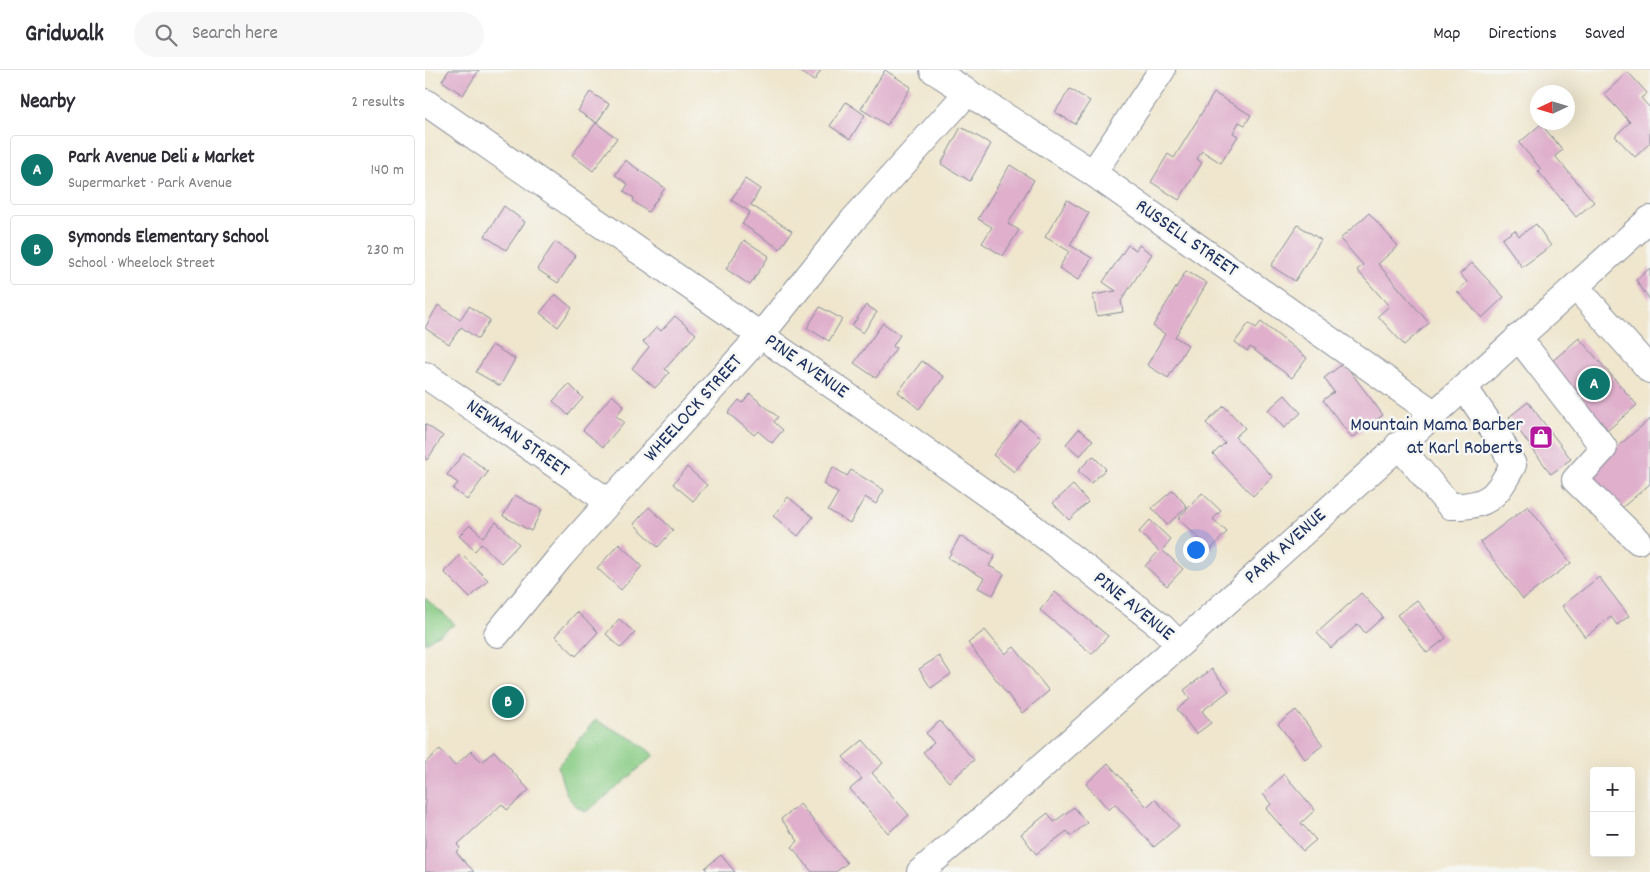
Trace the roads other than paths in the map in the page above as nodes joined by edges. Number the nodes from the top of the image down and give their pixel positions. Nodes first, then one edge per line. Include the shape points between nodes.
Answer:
1 (933, 70) edge
2 (1162, 70) edge
3 (969, 92) junction
4 (425, 102) edge
5 (1093, 173) junction
6 (1650, 219) edge
7 (1576, 287) junction
8 (761, 335) junction
9 (1518, 338) junction
10 (1650, 370) edge
11 (425, 375) edge
12 (1465, 387) junction
13 (1435, 414) junction
14 (1398, 446) junction
15 (609, 502) junction
16 (1638, 541) dead end
17 (497, 634) dead end
18 (1179, 645) junction
19 (920, 872) edge

1 - 3 street, RUSSELL STREET
2 - 5 street
3 - 5 street, RUSSELL STREET
3 - 8 street, WHEELOCK STREET via 853,220
4 - 8 street, PINE AVENUE
5 - 13 street, RUSSELL STREET
6 - 7 street, PARK AVENUE
7 - 9 street, PARK AVENUE
7 - 10 street
8 - 15 street, WHEELOCK STREET
8 - 18 street, PINE AVENUE via 1030,525 1162,627
9 - 12 street, PARK AVENUE
9 - 16 street via 1604,448 1575,480
11 - 15 street, NEWMAN STREET
12 - 13 street, PARK AVENUE
12 - 14 street via 1513,465 1501,486 1485,502 1450,506
13 - 14 street, PARK AVENUE
14 - 18 street, PARK AVENUE
15 - 17 street, WHEELOCK STREET
18 - 19 street, PARK AVENUE

